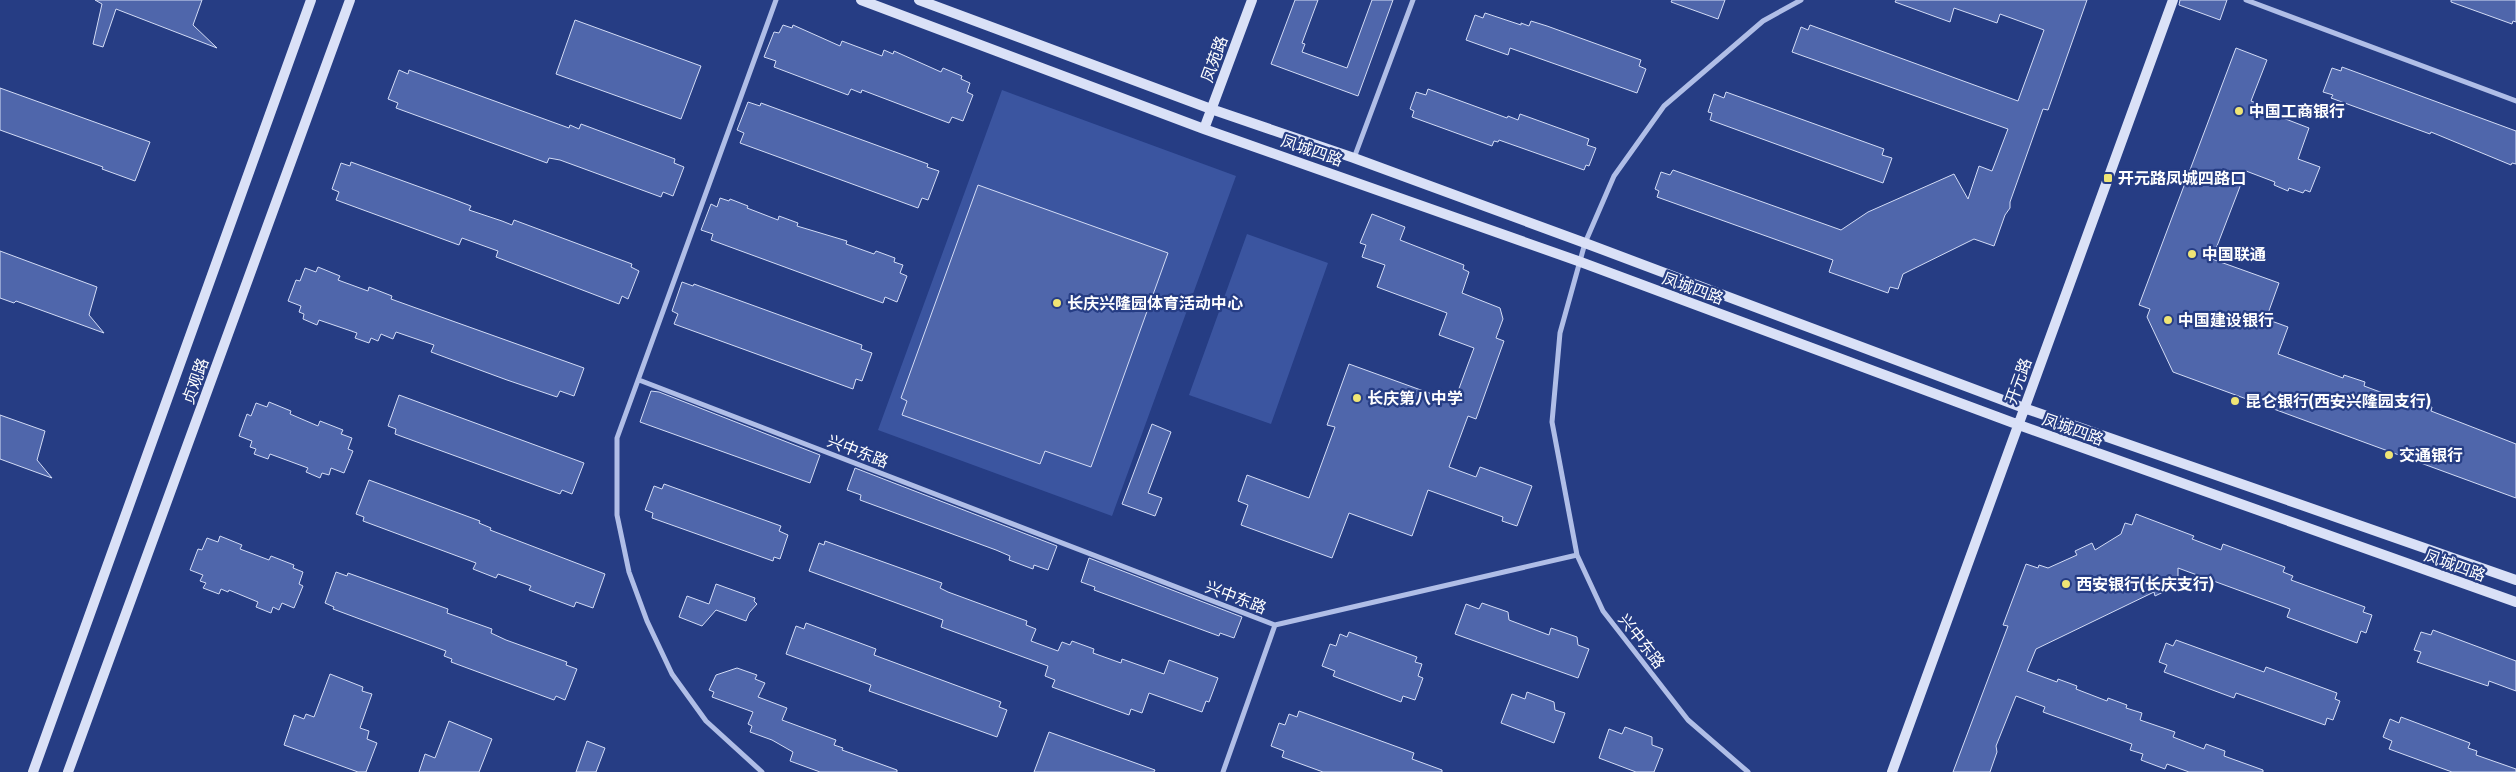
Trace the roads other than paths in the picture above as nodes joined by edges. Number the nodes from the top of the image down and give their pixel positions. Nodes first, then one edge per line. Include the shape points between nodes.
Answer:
1 (311, 0) edge
2 (350, 0) edge
3 (776, 0) edge
4 (861, 0) edge
5 (919, 0) edge
6 (1252, 0) edge
7 (1413, 0) edge
8 (1801, 0) edge
9 (2173, 0) edge
10 (2246, 0) edge
11 (2516, 101) edge
12 (1211, 109) junction
13 (1204, 129) junction
14 (1354, 158) junction
15 (1585, 243) junction
16 (1578, 261) junction
17 (638, 380) junction
18 (2024, 408) junction
19 (2019, 425) junction
20 (1577, 556) junction
21 (2516, 580) edge
22 (2516, 602) edge
23 (1275, 625) junction
24 (33, 772) edge
25 (68, 772) edge
26 (762, 772) edge
27 (1223, 772) edge
28 (1748, 772) edge
29 (1892, 772) edge

1 - 24 street, 贞观路
2 - 25 street, 贞观路
3 - 17 street
4 - 13 street, 凤城四路
5 - 12 street, 凤城四路
6 - 12 street, 凤苑路
7 - 14 street
8 - 15 street via 1763,21 1664,106 1614,176
9 - 18 street, 开元路
10 - 11 street
12 - 13 street, 凤苑路
12 - 14 street, 凤城四路
13 - 16 street, 凤城四路
14 - 15 street, 凤城四路
15 - 16 street
15 - 18 street, 凤城四路
16 - 19 street, 凤城四路
16 - 20 street via 1560,333 1552,422
17 - 23 street, 兴中东路
17 - 26 street via 617,438 617,515 629,572 672,674 706,721
18 - 19 street, 开元路
18 - 21 street, 凤城四路
19 - 22 street, 凤城四路
19 - 29 street, 开元路
20 - 23 street, 兴中东路
20 - 28 street, 兴中东路 via 1603,611 1688,720
23 - 27 street

